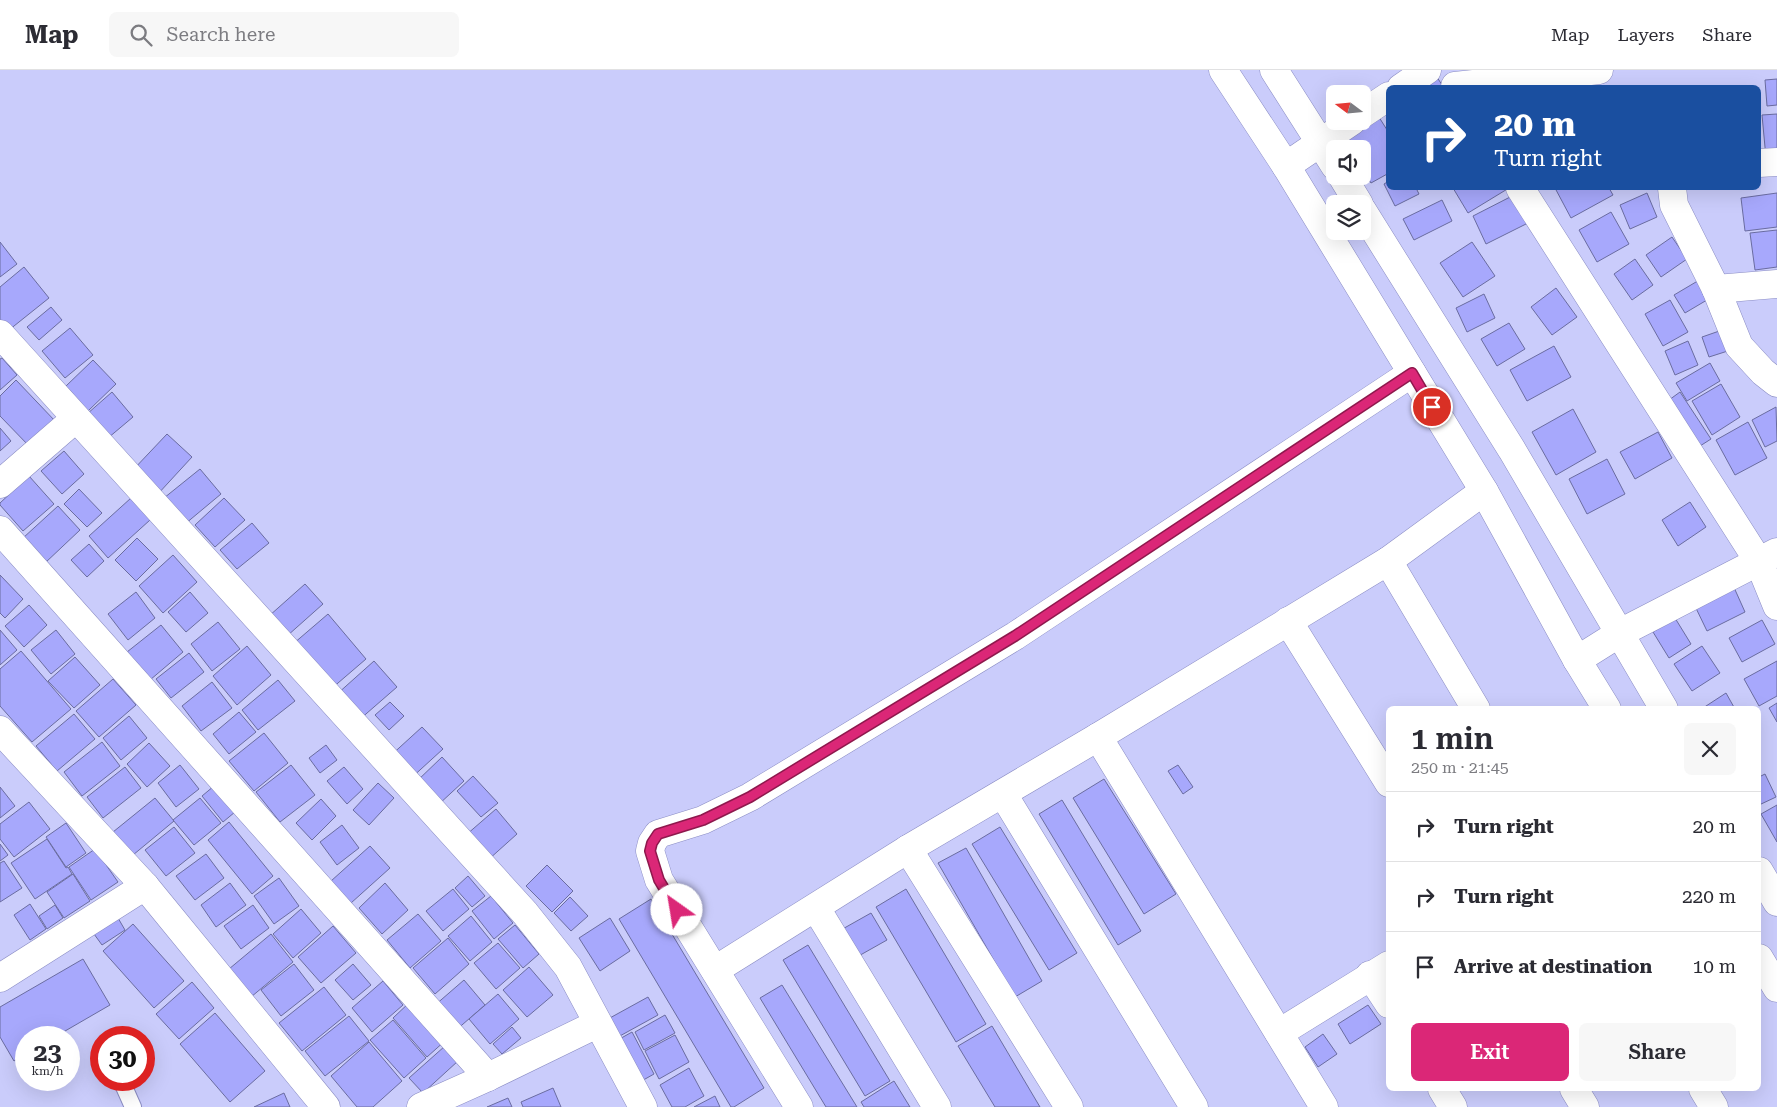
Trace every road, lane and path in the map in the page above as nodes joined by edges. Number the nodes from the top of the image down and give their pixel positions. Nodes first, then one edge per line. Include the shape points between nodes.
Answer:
1 (1223, 70) edge
2 (1274, 70) edge
3 (1427, 70) edge
4 (1599, 70) edge
5 (1451, 81) edge
6 (1405, 85) edge
7 (1386, 98) edge
8 (1371, 108) edge
9 (1339, 130) edge
10 (1321, 143) junction
11 (1326, 151) edge
12 (1777, 162) edge
13 (1761, 163) edge
14 (1286, 166) junction
15 (1521, 190) edge
16 (1672, 190) edge
17 (1371, 224) edge
18 (1777, 284) edge
19 (1716, 290) junction
20 (0, 334) edge
21 (1412, 373) junction
22 (1777, 383) edge
23 (75, 419) junction
24 (0, 484) edge
25 (1484, 491) junction
26 (0, 530) edge
27 (1768, 557) edge
28 (1388, 561) junction
29 (1777, 606) edge
30 (1288, 621) junction
31 (1620, 633) junction
32 (1577, 660) junction
33 (1474, 706) edge
34 (1605, 706) edge
35 (1662, 706) edge
36 (0, 730) edge
37 (1098, 737) junction
38 (1386, 778) edge
39 (1002, 794) junction
40 (908, 849) junction
41 (1761, 874) edge
42 (145, 886) junction
43 (1777, 902) edge
44 (816, 908) junction
45 (1761, 961) edge
46 (5, 966) edge
47 (715, 970) junction
48 (1380, 970) edge
49 (1777, 988) edge
50 (1386, 993) edge
51 (597, 1024) junction
52 (1278, 1033) junction
53 (488, 1076) junction
54 (126, 1091) edge
55 (1443, 1091) edge
56 (1575, 1091) edge
57 (1704, 1091) edge
58 (133, 1107) edge
59 (326, 1107) edge
60 (421, 1107) edge
61 (642, 1107) edge
62 (799, 1107) edge
63 (937, 1107) edge
64 (1069, 1107) edge
65 (1194, 1107) edge
66 (1324, 1107) edge
67 (1453, 1107) edge
68 (1585, 1107) edge
69 (1714, 1107) edge

1 - 14 street
2 - 10 street
3 - 6 street
4 - 5 street
7 - 8 street
9 - 10 street
10 - 11 street
10 - 14 street
12 - 13 street
14 - 21 street
15 - 27 street
16 - 19 street via 1674,205
17 - 31 street via 1512,450
18 - 19 street
19 - 22 street via 1739,346
20 - 23 street
21 - 25 street
21 - 47 street via 1015,636 750,797 703,820 658,834 650,851 659,880
23 - 24 street
23 - 51 street via 525,913 568,968
25 - 28 street
25 - 32 street
26 - 53 street
27 - 29 street
27 - 31 street
28 - 30 street
28 - 33 street
30 - 37 street
30 - 38 street
31 - 32 street
31 - 35 street
32 - 34 street
36 - 42 street
37 - 39 street
37 - 52 street
39 - 40 street
39 - 65 street
40 - 44 street
40 - 64 street
41 - 43 street
42 - 46 street
42 - 59 street
44 - 47 street
44 - 63 street
45 - 49 street
47 - 62 street
48 - 50 street
48 - 52 street
51 - 53 street
51 - 61 street
52 - 66 street
53 - 60 street
54 - 58 lane
55 - 67 street
56 - 68 street
57 - 69 street

